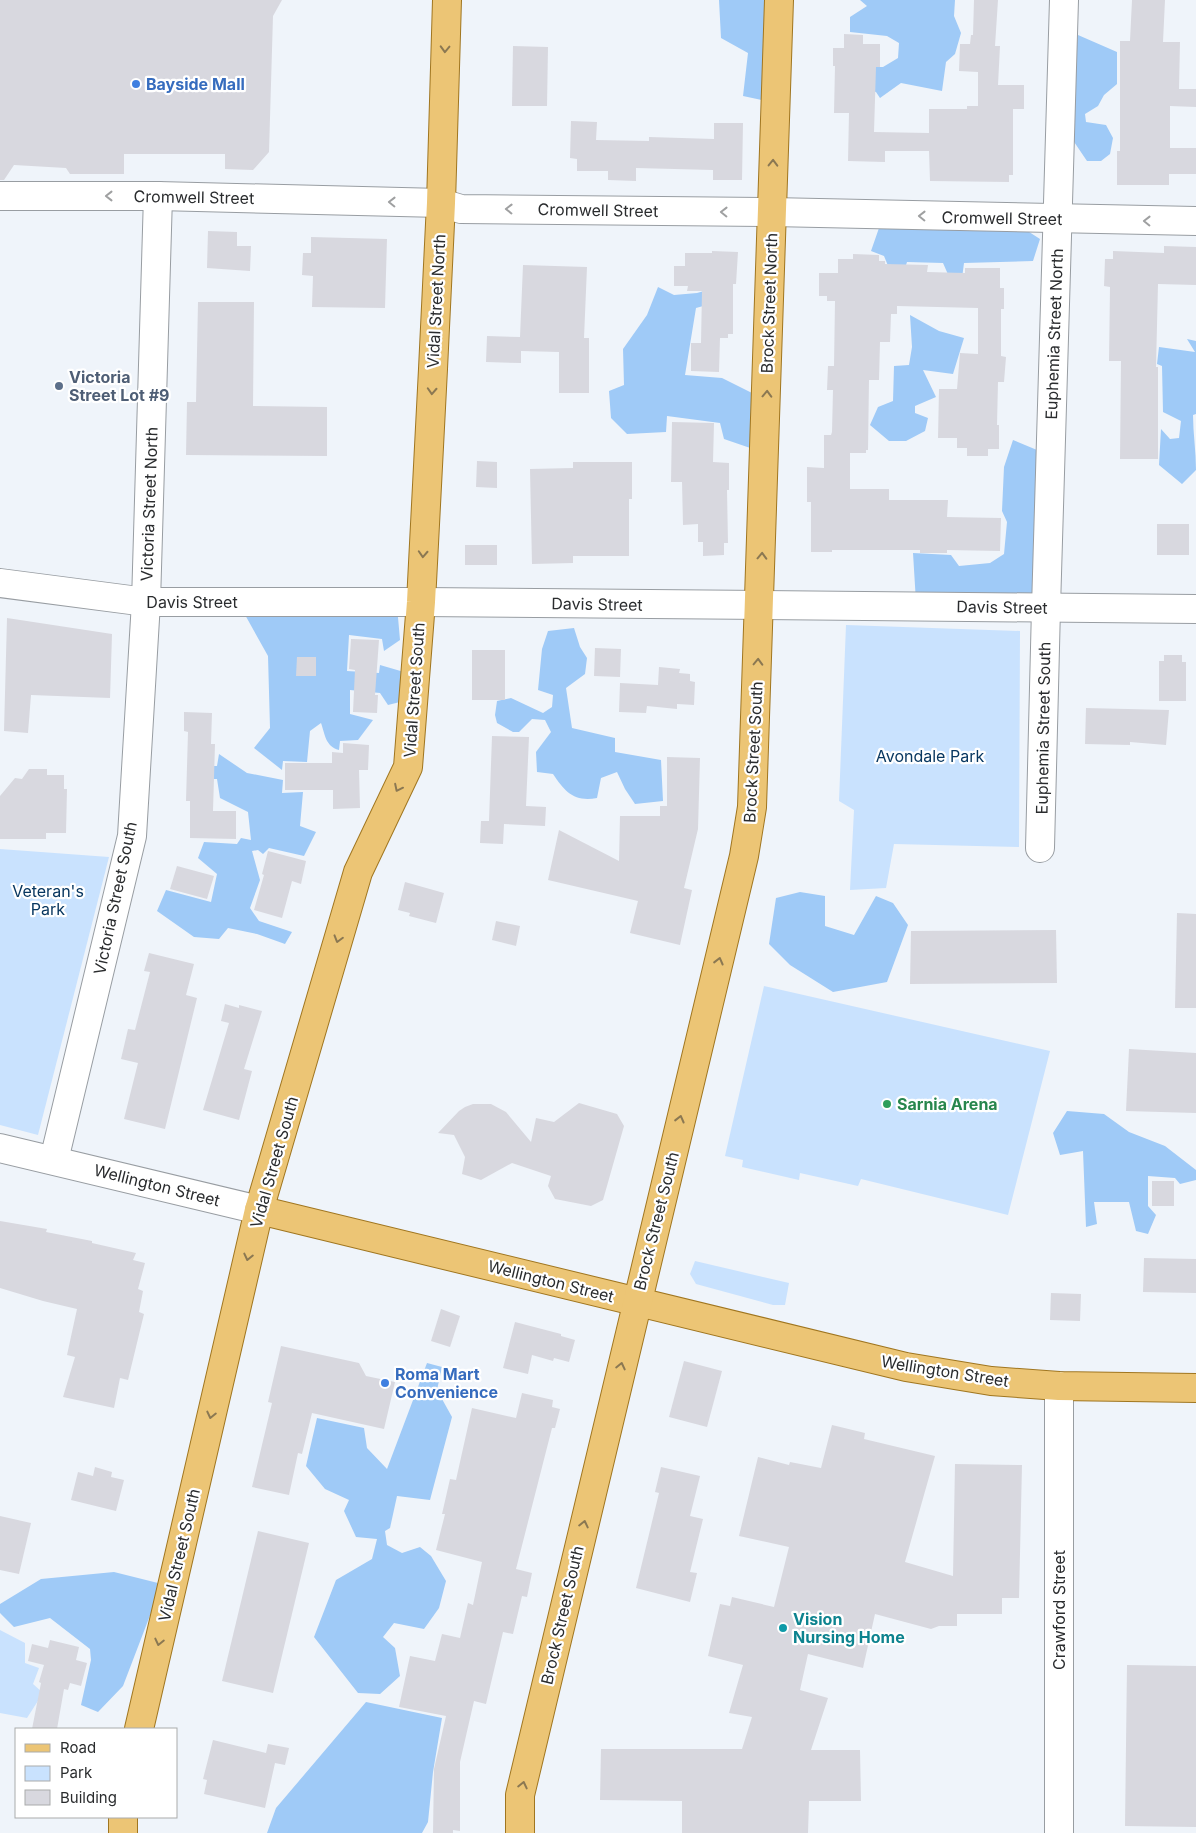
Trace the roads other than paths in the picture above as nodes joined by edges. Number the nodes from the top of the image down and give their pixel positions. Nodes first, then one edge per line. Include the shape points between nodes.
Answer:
1 (447, 0) edge
2 (779, 0) edge
3 (1064, 0) edge
4 (0, 196) edge
5 (158, 196) junction
6 (441, 203) junction
7 (772, 212) junction
8 (1058, 219) junction
9 (1196, 221) edge
10 (0, 583) edge
11 (146, 602) junction
12 (421, 602) junction
13 (760, 605) junction
14 (1046, 608) junction
15 (1196, 610) edge
16 (1040, 848) dead end
17 (0, 1148) edge
18 (54, 1160) junction
19 (259, 1210) junction
20 (636, 1303) junction
21 (1059, 1386) junction
22 (1196, 1388) edge
23 (139, 1728) edge
24 (123, 1818) edge
25 (122, 1833) edge
26 (520, 1833) edge
27 (1058, 1833) edge

1 -> 6 main road, Vidal Street North
7 -> 2 main road, Brock Street North
3 - 8 street, Euphemia Street North
5 -> 4 street, Cromwell Street
6 -> 5 street, Cromwell Street
5 - 11 street, Victoria Street North
7 -> 6 street, Cromwell Street via 461,209
6 -> 12 main road, Vidal Street North
8 -> 7 street, Cromwell Street
13 -> 7 main road, Brock Street North
9 -> 8 street, Cromwell Street
8 - 14 street, Euphemia Street North
10 - 11 street, Davis Street
11 - 12 street, Davis Street
11 - 18 street, Victoria Street South via 132,836
12 - 13 street, Davis Street
12 -> 19 main road, Vidal Street South via 408,767 358,872
13 - 14 street, Davis Street
20 -> 13 main road, Brock Street South via 744,856 752,807
14 - 15 street, Davis Street
14 - 16 street, Euphemia Street South
17 - 18 street, Wellington Street
18 - 19 street, Wellington Street
19 - 20 main road, Wellington Street
19 -> 23 main road, Vidal Street South
20 - 21 main road, Wellington Street via 906,1367 991,1381
26 -> 20 main road, Brock Street South via 520,1795
21 - 22 main road, Wellington Street
21 - 27 street, Crawford Street
24 - 25 main road

